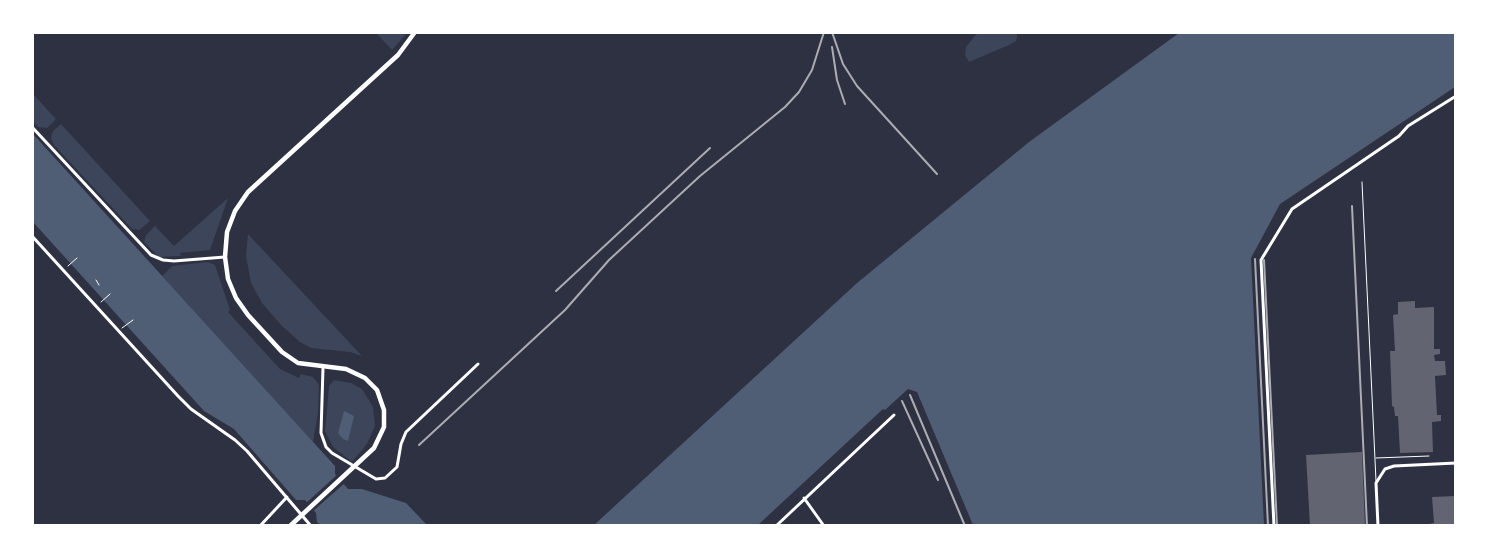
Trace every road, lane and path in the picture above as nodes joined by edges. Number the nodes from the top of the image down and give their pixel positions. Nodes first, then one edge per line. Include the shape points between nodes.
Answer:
1 (415, 32) edge
2 (1456, 96) edge
3 (32, 127) edge
4 (1362, 182) dead end
5 (32, 236) edge
6 (225, 257) junction
7 (77, 258) dead end
8 (68, 266) dead end
9 (96, 280) dead end
10 (99, 285) dead end
11 (110, 294) dead end
12 (101, 302) dead end
13 (132, 320) dead end
14 (122, 328) dead end
15 (478, 364) dead end
16 (324, 368) junction
17 (894, 415) dead end
18 (1429, 456) dead end
19 (1375, 458) junction
20 (1456, 463) edge
21 (1376, 483) junction
22 (287, 497) junction
23 (804, 498) junction
24 (260, 526) edge
25 (290, 526) edge
26 (311, 526) edge
27 (776, 526) edge
28 (824, 526) edge
29 (1274, 526) edge
30 (1378, 526) edge

1 - 6 main road via 398,55 248,192 230,222
2 - 29 street via 1408,126 1399,136 1292,209 1261,260
3 - 6 street via 151,255 174,261
4 - 19 lane
5 - 22 street via 178,396 235,440
6 - 16 main road via 232,288 248,315 290,359
7 - 8 path
9 - 10 path
11 - 12 path
13 - 14 path
15 - 16 street via 406,432 397,467 385,478 376,479 326,447 322,433
16 - 25 main road via 346,369 371,384 380,397 385,416 383,432 374,448
17 - 23 street
18 - 19 lane
19 - 21 lane
20 - 21 street via 1394,466 1385,469
21 - 30 street
22 - 24 street
22 - 26 street
23 - 27 street
23 - 28 street

